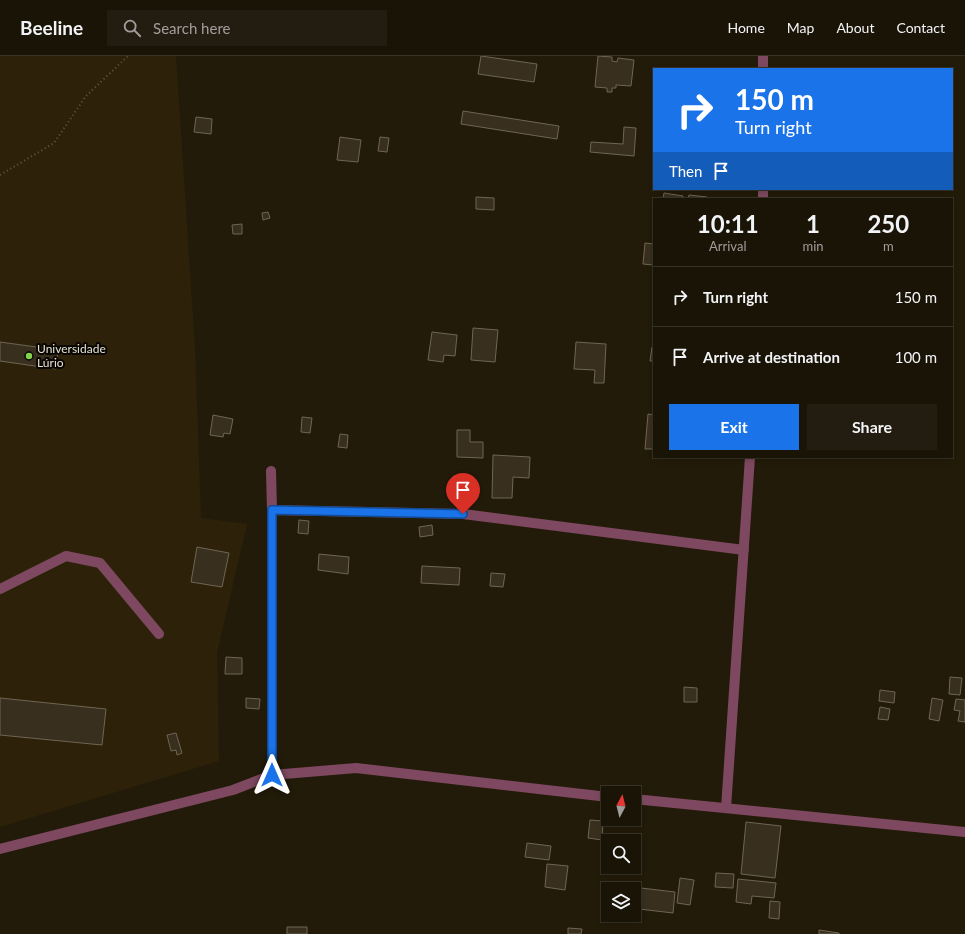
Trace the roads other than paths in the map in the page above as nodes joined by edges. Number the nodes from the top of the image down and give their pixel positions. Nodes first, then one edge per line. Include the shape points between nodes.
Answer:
1 (763, 56) edge
2 (763, 68) edge
3 (750, 458) edge
4 (271, 471) dead end
5 (272, 510) junction
6 (744, 550) junction
7 (0, 589) edge
8 (159, 634) dead end
9 (272, 775) junction
10 (601, 796) edge
11 (641, 800) edge
12 (726, 808) junction
13 (965, 832) edge
14 (0, 849) edge

1 - 2 street
3 - 6 street
4 - 5 street
5 - 6 street via 463,514
5 - 9 street
6 - 12 street
7 - 8 street via 66,556 100,563
9 - 10 street via 356,768
9 - 14 street via 233,790
11 - 12 street
12 - 13 street

